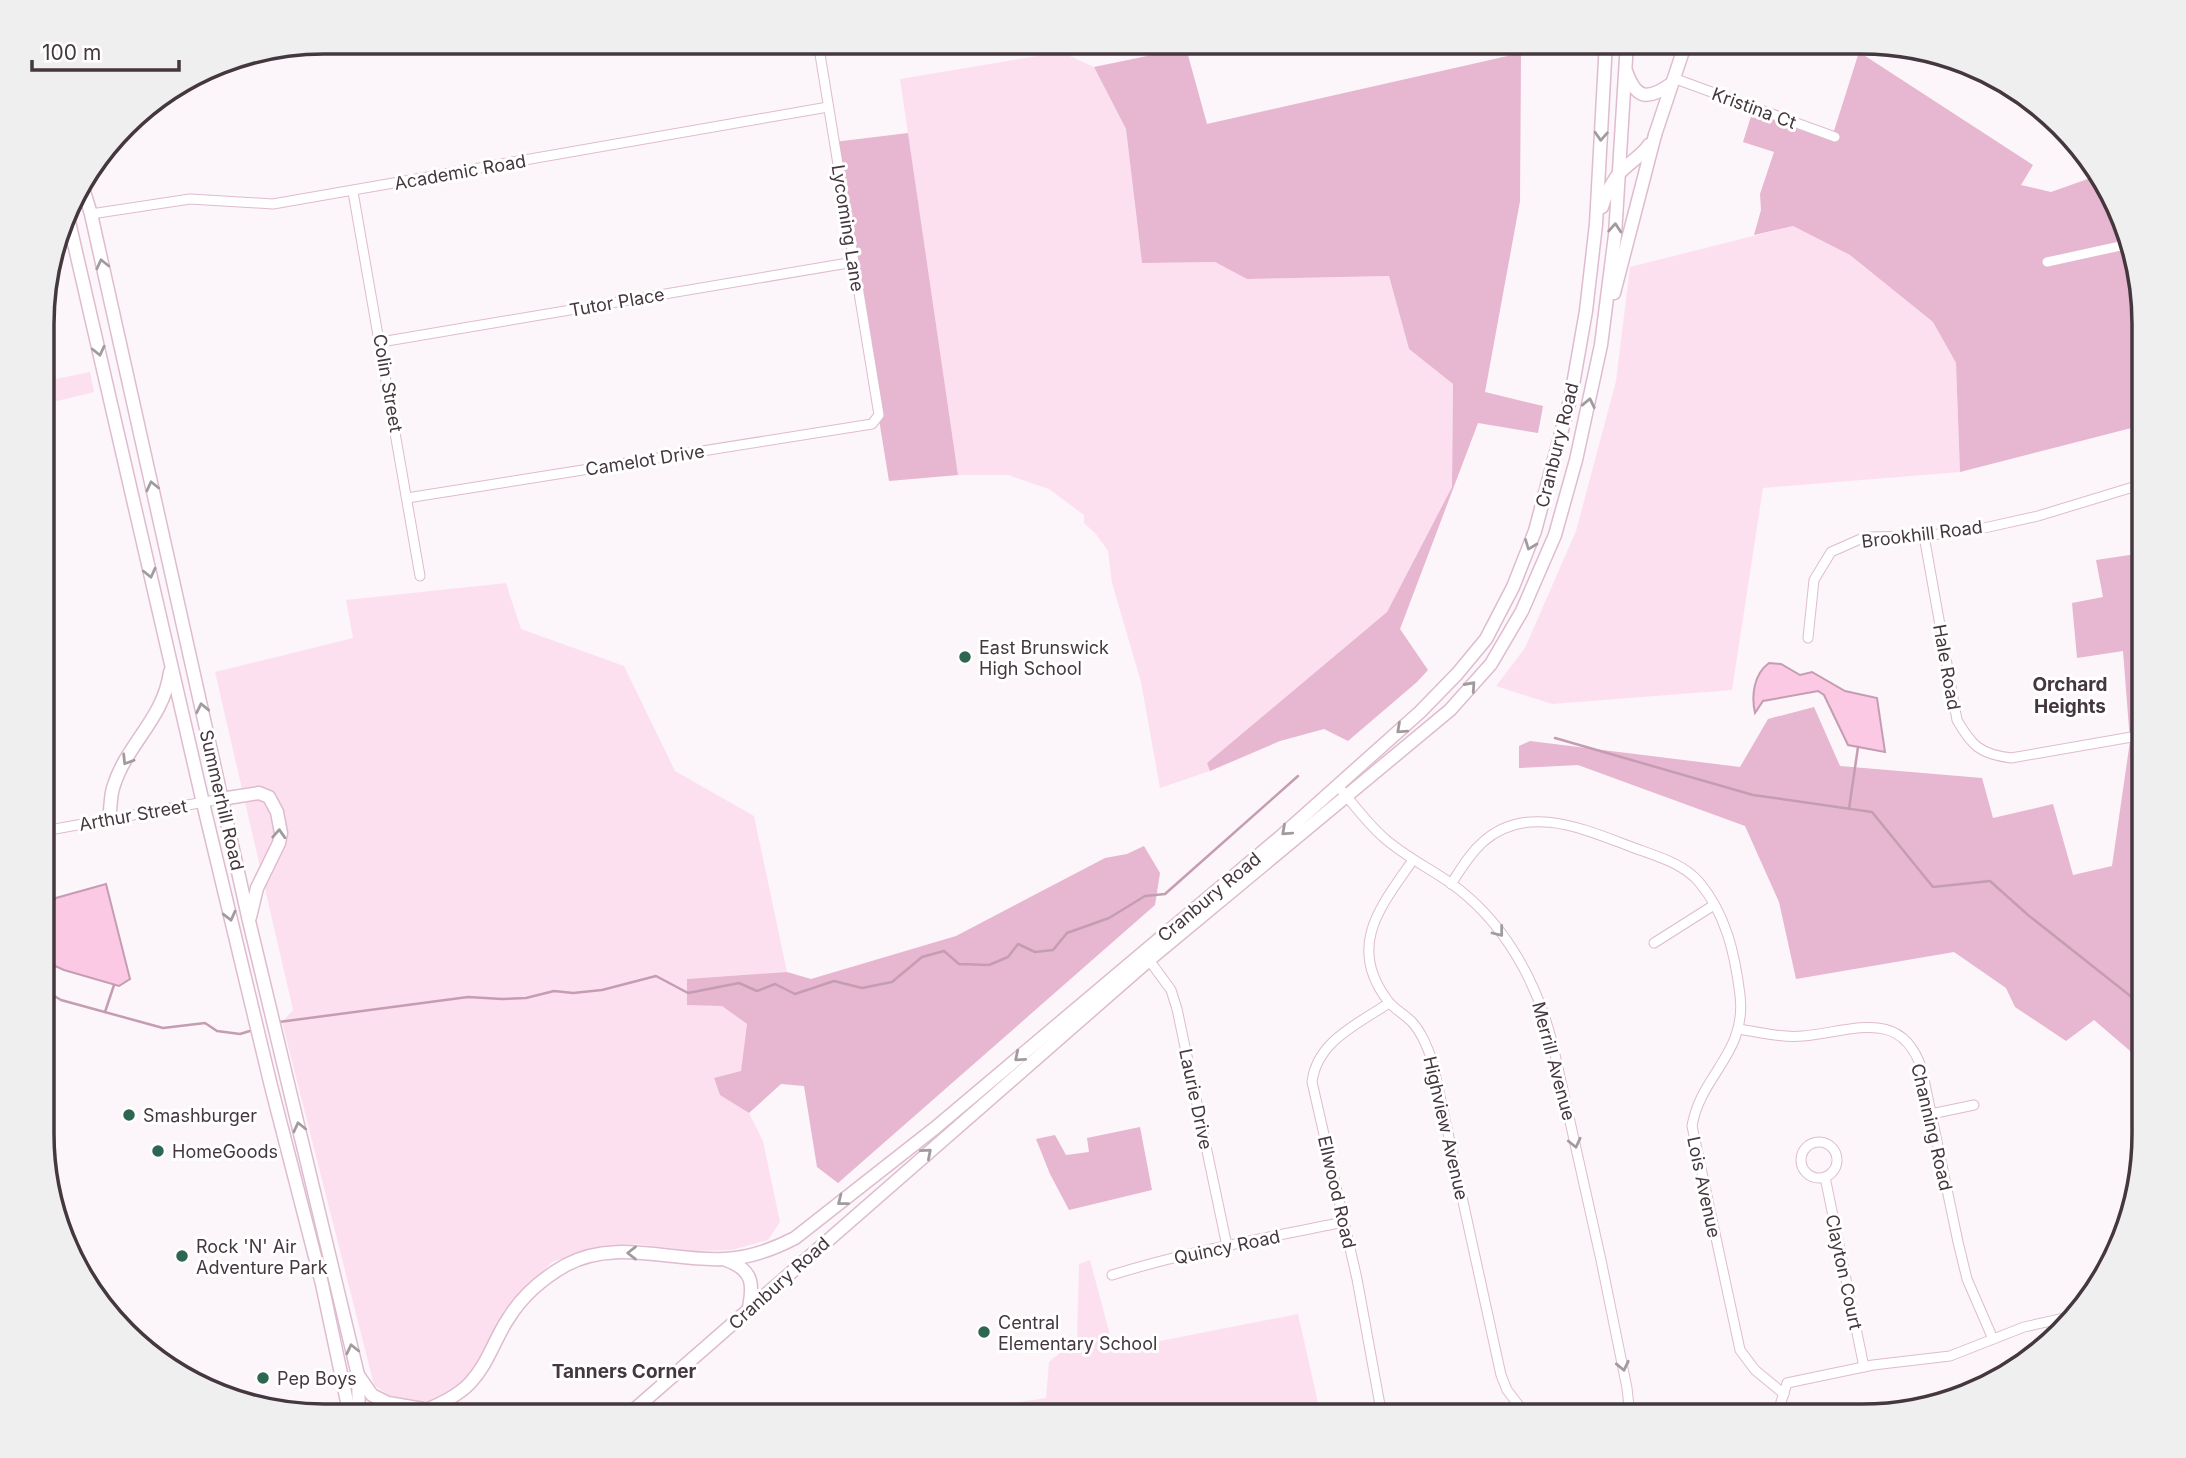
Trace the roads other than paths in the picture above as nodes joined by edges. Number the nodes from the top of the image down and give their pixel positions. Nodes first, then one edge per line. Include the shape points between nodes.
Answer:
1 (820, 54) edge
2 (1605, 54) edge
3 (1627, 54) edge
4 (1682, 54) edge
5 (1626, 68) junction
6 (1672, 81) junction
7 (828, 107) junction
8 (1655, 135) junction
9 (1835, 137) dead end
10 (1618, 174) junction
11 (353, 191) junction
12 (86, 198) edge
13 (90, 214) junction
14 (1596, 224) junction
15 (71, 231) edge
16 (2121, 247) edge
17 (854, 262) junction
18 (2047, 262) dead end
19 (381, 342) junction
20 (1601, 345) junction
21 (879, 415) joint
22 (2132, 487) edge
23 (407, 498) junction
24 (1924, 536) junction
25 (421, 576) dead end
26 (1808, 638) dead end
27 (171, 664) junction
28 (2132, 737) edge
29 (1337, 785) junction
30 (1347, 797) junction
31 (221, 799) junction
32 (203, 803) junction
33 (109, 818) junction
34 (54, 829) edge
35 (1413, 860) junction
36 (1451, 884) junction
37 (1714, 905) junction
38 (249, 921) junction
39 (1654, 943) dead end
40 (1149, 960) junction
41 (1389, 1003) junction
42 (1738, 1029) junction
43 (1974, 1105) dead end
44 (1931, 1114) junction
45 (1825, 1177) junction
46 (1343, 1222) junction
47 (1227, 1246) junction
48 (724, 1259) junction
49 (1112, 1275) dead end
50 (748, 1312) junction
51 (2058, 1319) edge
52 (1993, 1339) junction
53 (1864, 1367) junction
54 (358, 1375) junction
55 (1784, 1394) junction
56 (347, 1404) edge
57 (359, 1404) edge
58 (392, 1404) edge
59 (438, 1404) edge
60 (641, 1404) edge
61 (1380, 1404) edge
62 (1518, 1404) edge
63 (1629, 1404) edge
64 (1781, 1404) edge

1 - 7 street, Lycoming Lane
2 -> 14 main road, Cranbury Road
3 - 5 main road, Cranbury Road
4 - 6 main road
5 - 6 main road via 1637,92 1646,96 1658,94
5 - 10 main road, Cranbury Road
6 - 8 main road
6 - 9 street, Kristina Ct
7 - 11 street, Academic Road
7 - 17 street, Lycoming Lane
8 - 10 main road via 1642,155
8 - 20 main road
10 - 14 main road
20 -> 10 main road, Cranbury Road
11 - 13 street, Academic Road via 273,204 191,199
11 - 19 street, Colin Street
12 - 13 main road, Summerhill Road
31 -> 13 main road, Summerhill Road
14 -> 29 main road, Cranbury Road via 1571,396 1535,531 1513,587 1486,639 1457,674
15 -> 27 main road, Summerhill Road
16 - 18 street
17 - 19 street, Tutor Place
17 - 21 street, Lycoming Lane
19 - 23 street, Colin Street
30 -> 20 main road, Cranbury Road via 1450,710 1491,664 1522,611 1555,535
21 - 23 street, Camelot Drive via 872,424
22 - 24 street, Brookhill Road via 2038,516
23 - 25 street, Colin Street
24 - 26 street, Brookhill Road via 1866,537 1831,552 1814,580
24 - 28 street, Hale Road via 1956,720 1969,741 1992,755 2011,758
27 - 32 main road, Summerhill Road
27 -> 33 main road via 165,697 113,787
29 - 30 street, Merrill Avenue
29 -> 48 main road, Cranbury Road via 945,1119 794,1238 752,1255
30 - 35 street, Merrill Avenue via 1384,838
30 - 40 main road, Cranbury Road
31 - 32 street, Arthur Street
31 - 38 main road, Summerhill Road
38 -> 31 main road via 257,888 279,843 277,812 269,797 259,793
32 - 33 street, Arthur Street
32 -> 56 main road, Summerhill Road
33 - 34 street, Arthur Street
35 - 36 street, Merrill Avenue
35 - 41 street, Highview Avenue via 1379,910 1371,932 1372,975
36 - 37 street, Lois Avenue via 1485,839 1513,826 1553,821 1669,861 1696,879
36 -> 63 street, Merrill Avenue via 1509,944 1548,1023
37 - 39 street
37 - 42 street, Lois Avenue via 1732,944 1740,996
54 -> 38 main road, Summerhill Road
40 - 47 street, Laurie Drive via 1171,990 1177,1009
50 -> 40 main road, Cranbury Road
41 - 46 street, Ellwood Road via 1329,1045 1314,1073 1314,1093
41 - 62 street, Highview Avenue via 1413,1023 1432,1060 1501,1375
42 - 44 street, Channing Road via 1784,1037 1863,1026 1886,1029 1905,1041 1918,1059
42 - 55 street, Lois Avenue via 1726,1059 1700,1097 1692,1126 1740,1350 1755,1370
43 - 44 street
44 - 52 street, Channing Road via 1968,1279
45 - 45 street, Clayton Court via 1836,1165 1836,1154 1829,1145 1818,1142 1804,1152 1802,1163 1808,1174
45 - 53 street, Clayton Court
46 - 47 street, Quincy Road
46 - 61 street, Ellwood Road
47 - 49 street, Quincy Road
48 - 50 main road via 747,1272 751,1283
48 -> 59 main road, Cranbury Road via 640,1252 602,1254 568,1264 533,1287 469,1385
50 - 60 main road, Cranbury Road
51 - 52 street
52 - 53 street via 1950,1356
53 - 55 street via 1787,1383
54 - 57 main road, Summerhill Road
54 - 58 main road via 372,1395
55 - 64 street

